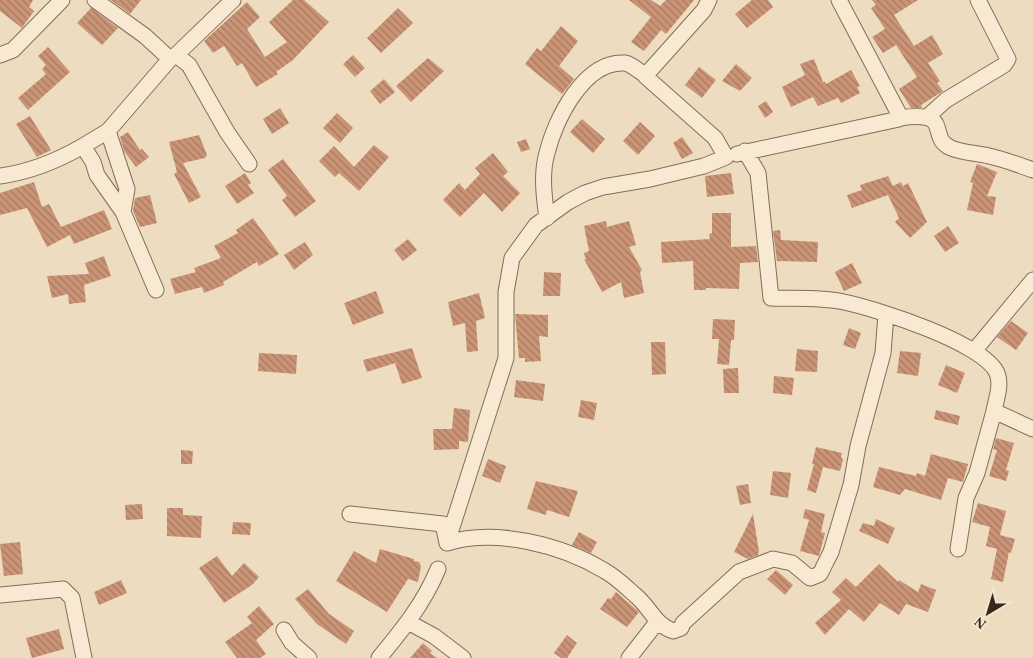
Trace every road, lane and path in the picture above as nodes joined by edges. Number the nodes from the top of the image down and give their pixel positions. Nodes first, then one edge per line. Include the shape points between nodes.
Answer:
1 (62, 0) edge
2 (95, 0) edge
3 (233, 0) edge
4 (709, 0) edge
5 (839, 0) edge
6 (978, 0) edge
7 (0, 55) edge
8 (173, 57) junction
9 (645, 74) junction
10 (927, 117) junction
11 (900, 118) junction
12 (108, 130) junction
13 (83, 146) junction
14 (746, 151) junction
15 (726, 157) junction
16 (249, 164) dead end
17 (1033, 170) edge
18 (0, 176) edge
19 (123, 212) junction
20 (547, 218) junction
21 (1033, 280) edge
22 (156, 290) dead end
23 (886, 314) junction
24 (974, 351) junction
25 (994, 411) junction
26 (1033, 430) edge
27 (350, 514) dead end
28 (447, 542) junction
29 (958, 549) dead end
30 (438, 569) dead end
31 (0, 595) edge
32 (408, 622) junction
33 (661, 625) junction
34 (284, 630) dead end
35 (84, 658) edge
36 (309, 658) edge
37 (379, 658) edge
38 (463, 658) edge
39 (629, 658) edge

1 - 7 street via 13,50
2 - 8 street
3 - 8 street
4 - 9 street via 704,10
5 - 11 street
6 - 10 street via 1008,59 946,100
8 - 12 street
8 - 16 street via 189,65
9 - 15 street via 715,138
9 - 20 street via 627,63 611,64 584,82 572,98 558,119 546,154
10 - 11 street
10 - 17 street via 938,126 940,136 950,148 990,156
11 - 14 street
12 - 13 street
12 - 19 street via 127,189
13 - 18 street via 22,173
13 - 19 street via 97,175
14 - 15 street
14 - 23 street via 758,173 771,298 842,302
15 - 20 street via 704,166 603,187 568,202
19 - 22 street
20 - 28 street via 536,226 512,258 506,292 506,358
21 - 24 street
23 - 24 street
23 - 33 street via 883,353 858,446 852,485 831,552 820,574 810,578 792,563 773,559 739,572 681,628 673,631
24 - 25 street via 996,371 1000,380
25 - 26 street
25 - 29 street via 977,473 966,498
27 - 28 street via 442,524
28 - 33 street via 508,539 579,558 607,572 633,593
30 - 32 street via 428,594
31 - 35 street via 63,589 72,598
32 - 37 street
32 - 38 street via 434,636
33 - 39 street via 654,626
34 - 36 street via 292,643

